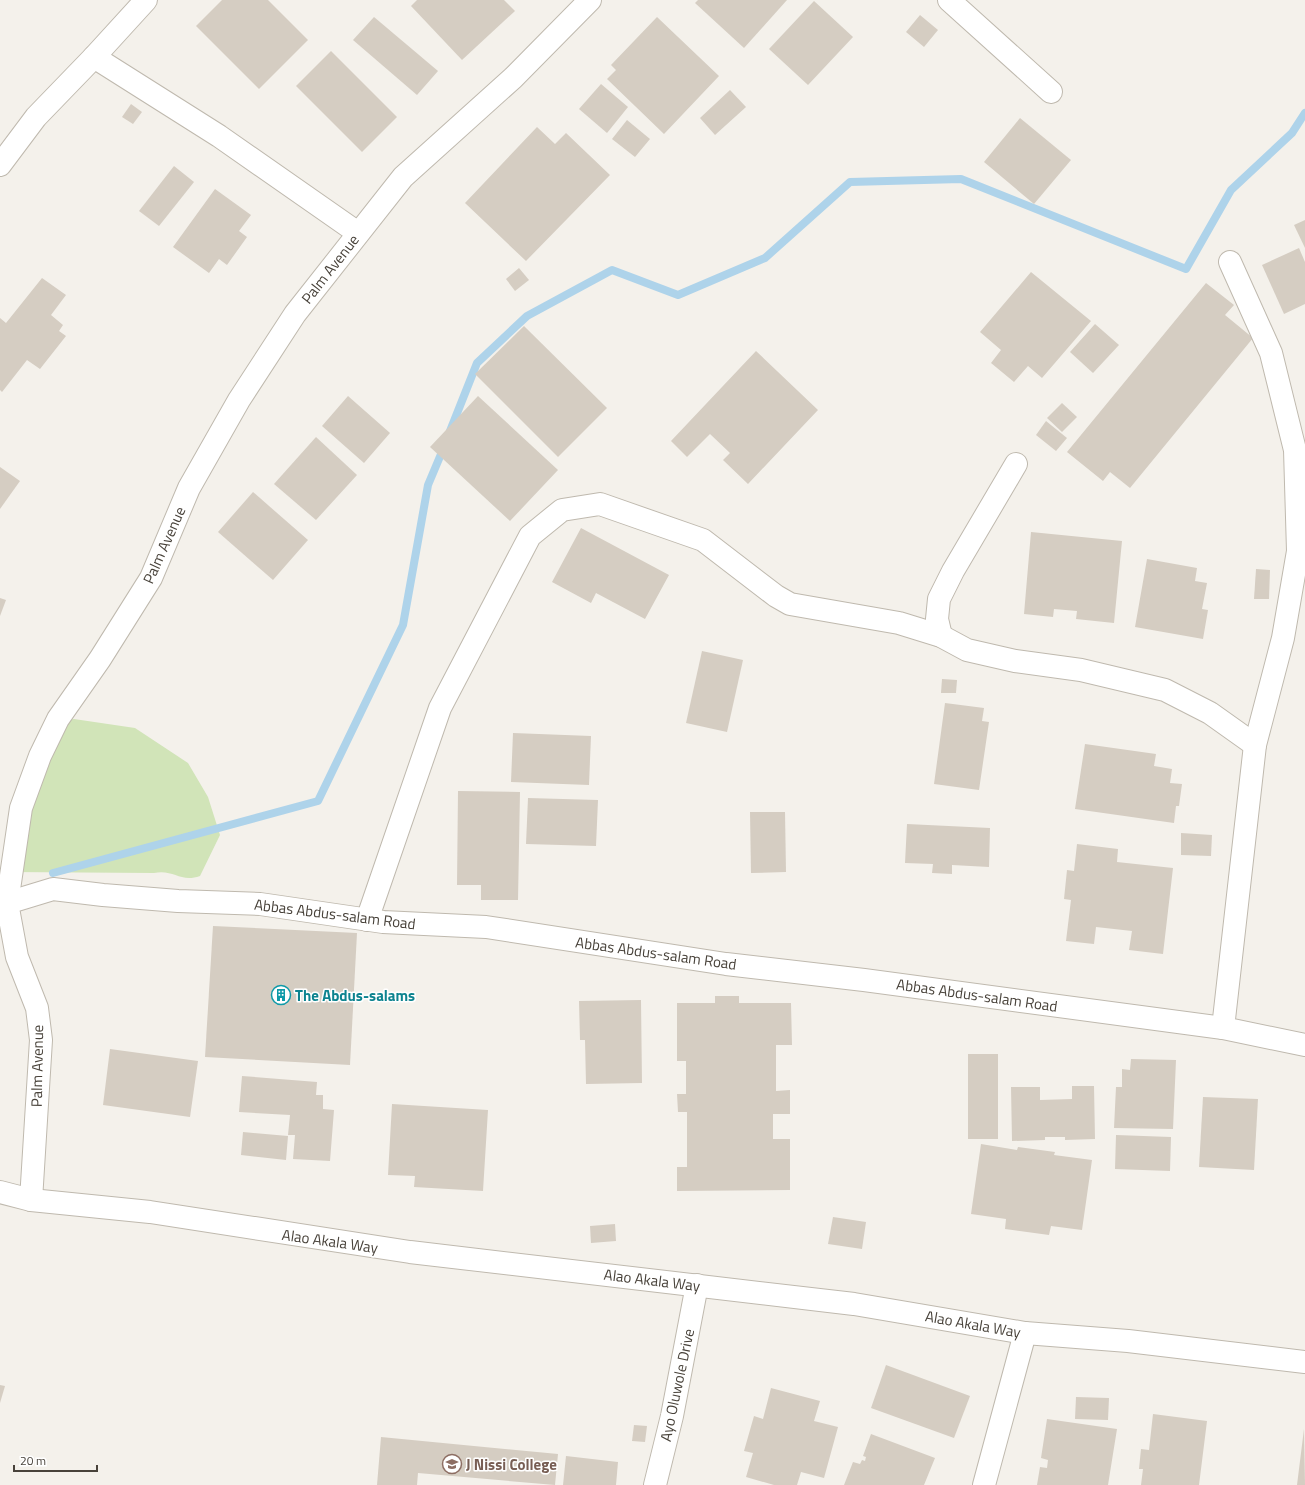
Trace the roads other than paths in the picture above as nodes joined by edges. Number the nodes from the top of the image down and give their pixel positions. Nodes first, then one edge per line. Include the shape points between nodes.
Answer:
1 (146, 0) edge
2 (590, 0) edge
3 (949, 0) edge
4 (94, 57) junction
5 (1051, 92) dead end
6 (0, 165) edge
7 (358, 233) junction
8 (1230, 262) dead end
9 (1016, 464) dead end
10 (941, 636) junction
11 (1255, 745) junction
12 (7, 903) junction
13 (367, 920) junction
14 (1224, 1028) junction
15 (1305, 1045) edge
16 (0, 1192) edge
17 (32, 1200) junction
18 (697, 1285) junction
19 (1025, 1333) junction
20 (1305, 1362) edge
21 (655, 1485) edge
22 (984, 1485) edge

1 - 4 street
2 - 7 street, Palm Avenue via 513,78 403,177
3 - 5 street
4 - 6 street via 36,117
4 - 7 street via 219,136
7 - 12 street, Palm Avenue via 295,314 239,400 189,488 152,578 58,719 40,756 21,808
8 - 11 street via 1271,353 1295,450 1298,551 1283,638
9 - 10 street via 939,599 936,619
10 - 11 street via 967,650 1015,661 1081,670 1165,690 1210,713
10 - 13 street via 899,623 790,604 703,540 600,504 562,510 530,536 440,708
11 - 14 street
12 - 13 street, Abbas Abdus-salam Road via 53,889 178,901 260,904
12 - 17 street, Palm Avenue via 17,957 37,1008 41,1040
13 - 14 street, Abbas Abdus-salam Road via 486,927 726,964
14 - 15 street, Abbas Abdus-salam Road
16 - 17 street, Alao Akala Way
17 - 18 street, Alao Akala Way via 150,1212 410,1252
18 - 19 street, Alao Akala Way via 854,1304
18 - 21 street, Ayo Oluwole Drive via 672,1416
19 - 20 street, Alao Akala Way via 1143,1343
19 - 22 street

